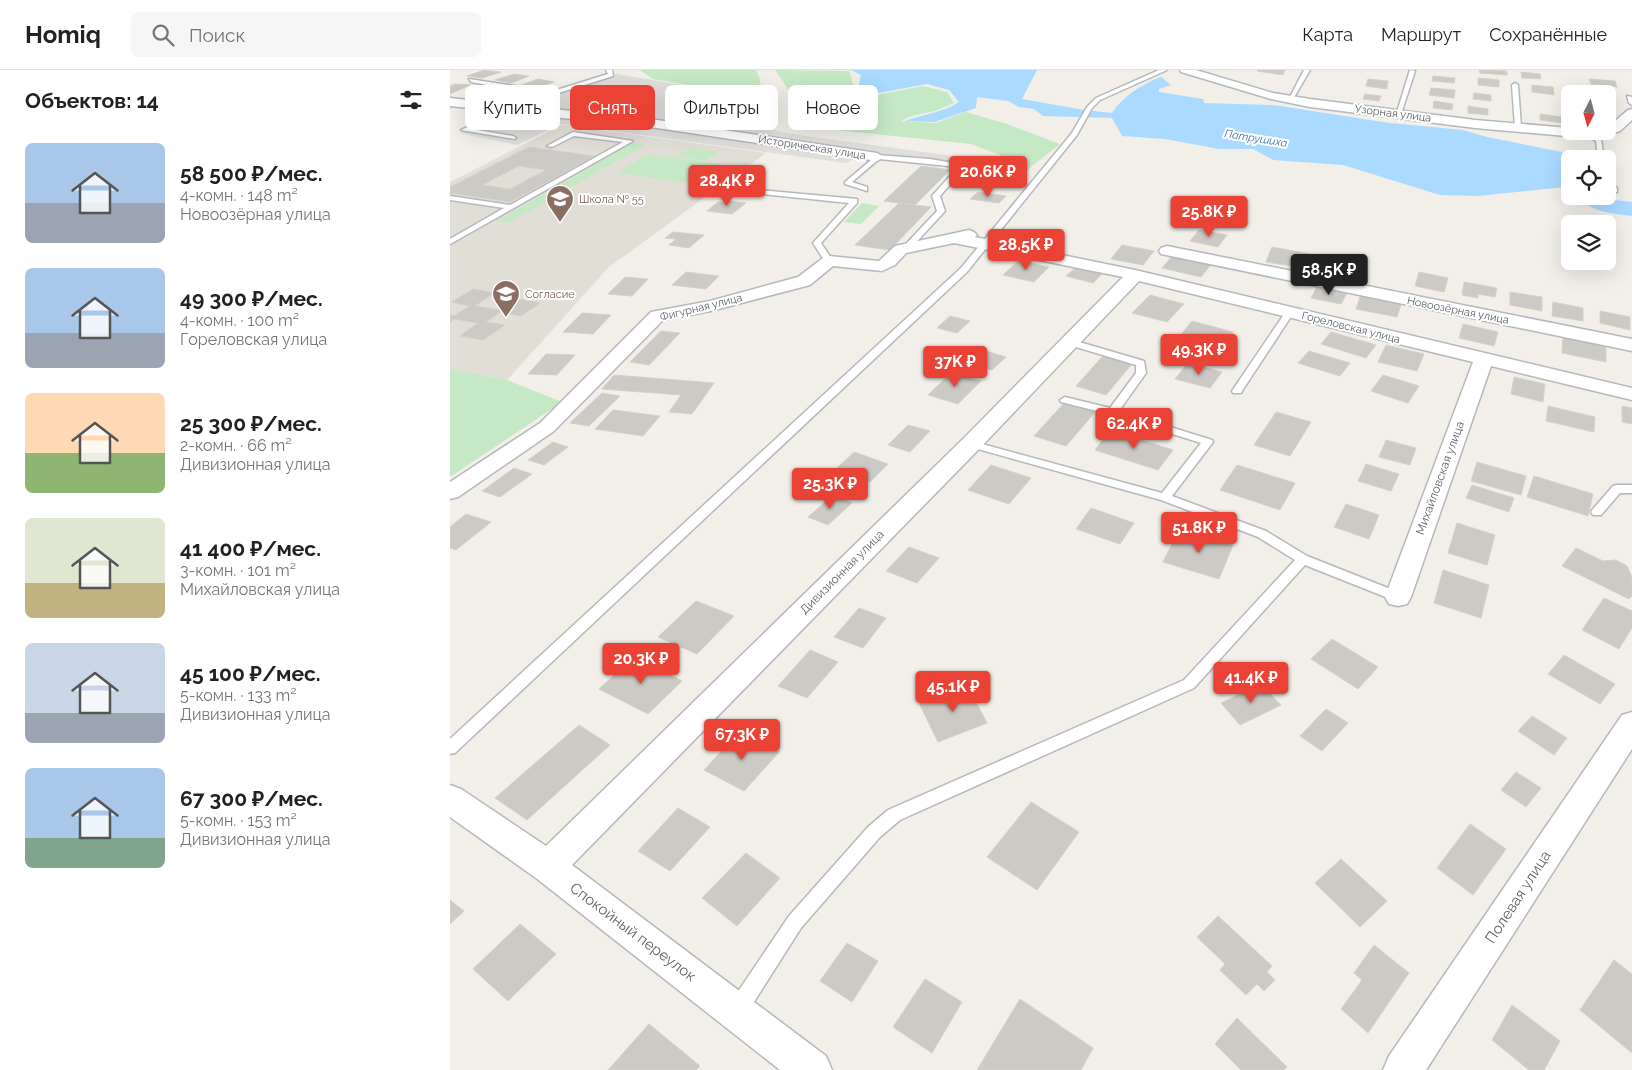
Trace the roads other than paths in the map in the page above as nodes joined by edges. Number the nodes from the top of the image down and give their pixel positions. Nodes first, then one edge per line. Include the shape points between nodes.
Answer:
1 (609, 70) edge
2 (1164, 70) edge
3 (1185, 70) edge
4 (1307, 70) edge
5 (1412, 71) edge
6 (471, 80) dead end
7 (500, 85) edge
8 (1515, 85) dead end
9 (560, 91) edge
10 (1290, 100) junction
11 (450, 102) edge
12 (465, 104) edge
13 (1632, 113) edge
14 (560, 114) edge
15 (1398, 114) junction
16 (1518, 127) junction
17 (1616, 128) edge
18 (465, 130) edge
19 (1561, 131) edge
20 (513, 138) dead end
21 (550, 146) dead end
22 (877, 158) junction
23 (864, 189) dead end
24 (762, 192) dead end
25 (450, 198) edge
26 (509, 207) junction
27 (998, 228) junction
28 (952, 238) junction
29 (450, 242) edge
30 (985, 243) junction
31 (907, 247) junction
32 (1167, 251) dead end
33 (828, 261) junction
34 (1135, 275) junction
35 (1290, 312) junction
36 (1069, 342) junction
37 (1632, 345) edge
38 (1483, 360) junction
39 (1237, 391) dead end
40 (1632, 394) edge
41 (1066, 400) dead end
42 (1113, 412) junction
43 (971, 444) junction
44 (1632, 489) edge
45 (450, 492) edge
46 (1165, 497) junction
47 (1597, 512) dead end
48 (1303, 559) junction
49 (1398, 596) joint
50 (1632, 724) edge
51 (450, 748) edge
52 (450, 799) edge
53 (548, 867) junction
54 (737, 1012) junction
55 (812, 1070) edge
56 (1403, 1070) edge

1 - 9 lane via 611,75
2 - 27 lane via 1098,99 1075,134
3 - 10 street, Узорная улица
4 - 10 lane
5 - 15 lane
6 - 7 lane
8 - 16 lane
10 - 15 street, Узорная улица
11 - 12 street, Историческая улица
13 - 17 street, Узорная улица
14 - 22 street, Историческая улица via 657,124
15 - 16 street, Узорная улица
16 - 19 street, Узорная улица
18 - 20 lane
21 - 26 lane via 573,134 630,141
22 - 23 lane via 847,183
22 - 31 lane via 957,164 962,168 936,196 941,211
24 - 33 lane via 854,201 817,242
25 - 26 lane
26 - 29 lane
27 - 28 street
27 - 30 lane
28 - 30 street, Гореловская улица
28 - 31 street
30 - 34 street, Гореловская улица
30 - 51 lane via 964,270
31 - 33 street via 901,248 882,266
32 - 37 street, Новоозёрная улица
33 - 45 street, Фигурная улица via 804,281 711,306 657,316 546,427
34 - 35 street, Гореловская улица
34 - 36 street, Дивизионная улица
35 - 38 street, Гореловская улица
35 - 39 lane
36 - 42 lane via 1142,363 1141,373
36 - 43 street, Дивизионная улица
38 - 40 street, Гореловская улица
38 - 49 street, Михайловская улица
41 - 42 lane
42 - 46 lane via 1208,442
43 - 46 lane
43 - 53 street, Дивизионная улица
44 - 47 lane via 1617,489
46 - 48 lane via 1262,534
48 - 49 lane
48 - 54 lane via 1189,684 894,815 874,832 795,922
50 - 56 street, Полевая улица
52 - 53 street, Спокойный переулок
53 - 54 street, Спокойный переулок
54 - 55 street, Спокойный переулок

